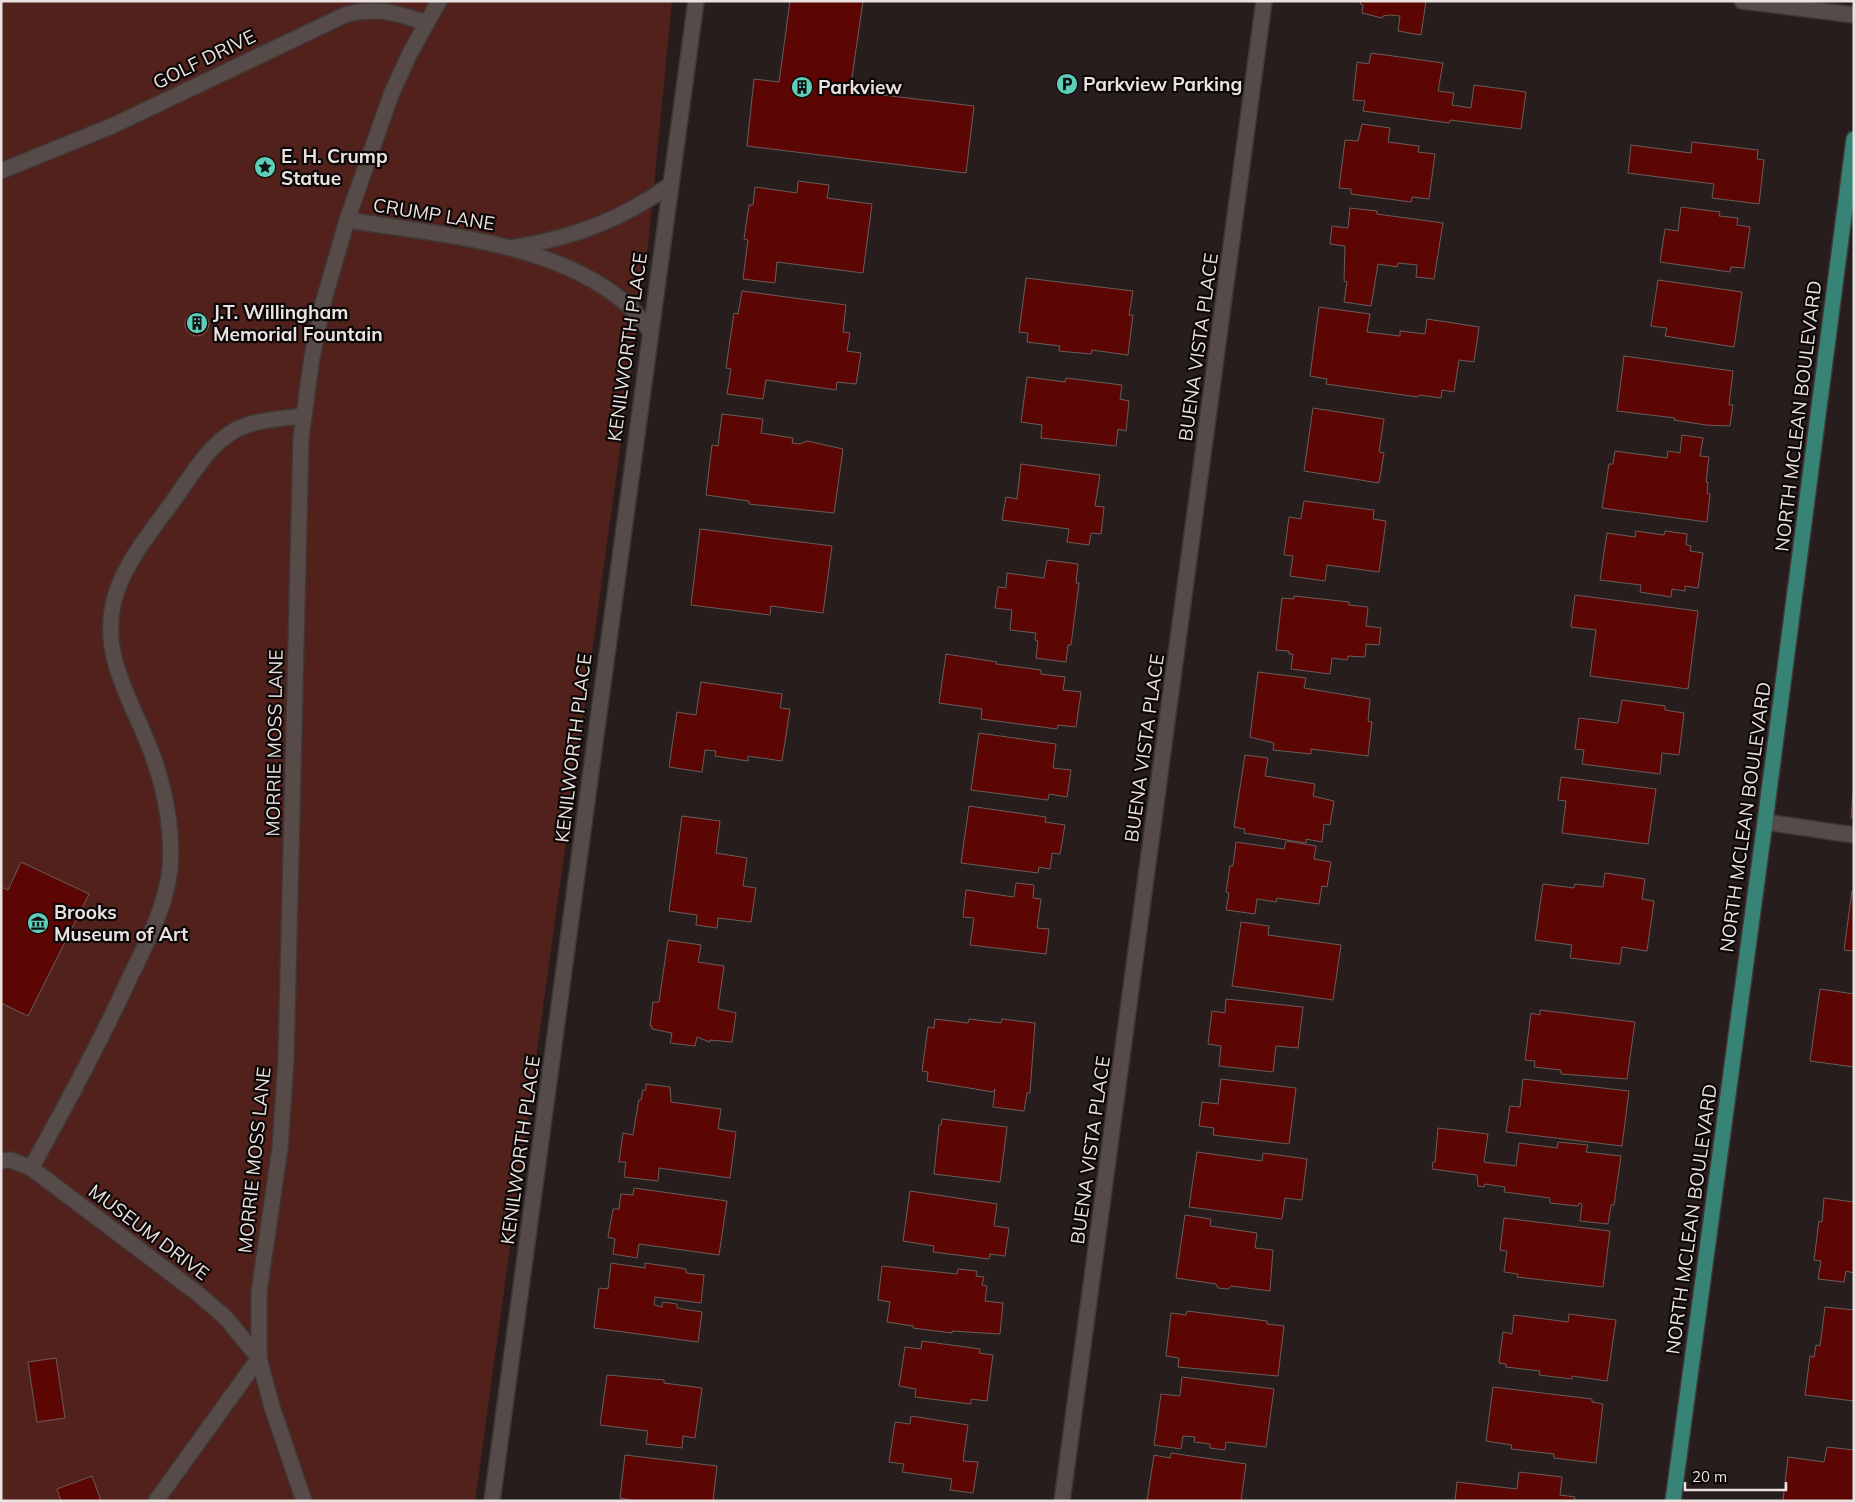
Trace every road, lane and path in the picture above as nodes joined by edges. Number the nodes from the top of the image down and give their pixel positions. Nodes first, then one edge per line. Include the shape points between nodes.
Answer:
1 (439, 1) edge
2 (696, 1) edge
3 (1264, 1) edge
4 (1742, 1) edge
5 (1786, 4) edge
6 (1854, 15) edge
7 (427, 23) junction
8 (1854, 139) edge
9 (1, 171) edge
10 (670, 185) junction
11 (347, 220) junction
12 (514, 248) junction
13 (650, 331) junction
14 (304, 416) junction
15 (1765, 822) junction
16 (1854, 835) edge
17 (1, 1161) edge
18 (31, 1168) junction
19 (259, 1358) junction
20 (156, 1501) edge
21 (304, 1501) edge
22 (492, 1501) edge
23 (1062, 1501) edge
24 (1673, 1501) edge

1 - 7 street, MORRIE MOSS LANE
2 - 10 street, KENILWORTH PLACE
3 - 23 street, BUENA VISTA PLACE
4 - 5 street
5 - 6 street
7 - 9 street, GOLF DRIVE via 385,10 366,9 347,14 112,126
7 - 11 street, MORRIE MOSS LANE via 391,95
8 - 15 main road, NORTH MCLEAN BOULEVARD
10 - 12 street, CRUMP LANE via 644,204 596,228
10 - 13 street, KENILWORTH PLACE
11 - 12 street, CRUMP LANE
11 - 14 street, MORRIE MOSS LANE via 323,303
12 - 13 street, CRUMP LANE via 568,266 592,279 629,306
13 - 22 street, KENILWORTH PLACE
14 - 18 street via 246,425 217,443 138,550 113,604 114,657 126,694 153,754 166,806 171,844 170,869 156,922 100,1043
14 - 19 street, MORRIE MOSS LANE via 286,1060 280,1148 260,1292
15 - 16 street
15 - 24 main road, NORTH MCLEAN BOULEVARD
17 - 18 street, MUSEUM DRIVE via 11,1160
18 - 19 street, MUSEUM DRIVE via 197,1293 225,1318
19 - 20 street
19 - 21 street, MORRIE MOSS LANE

